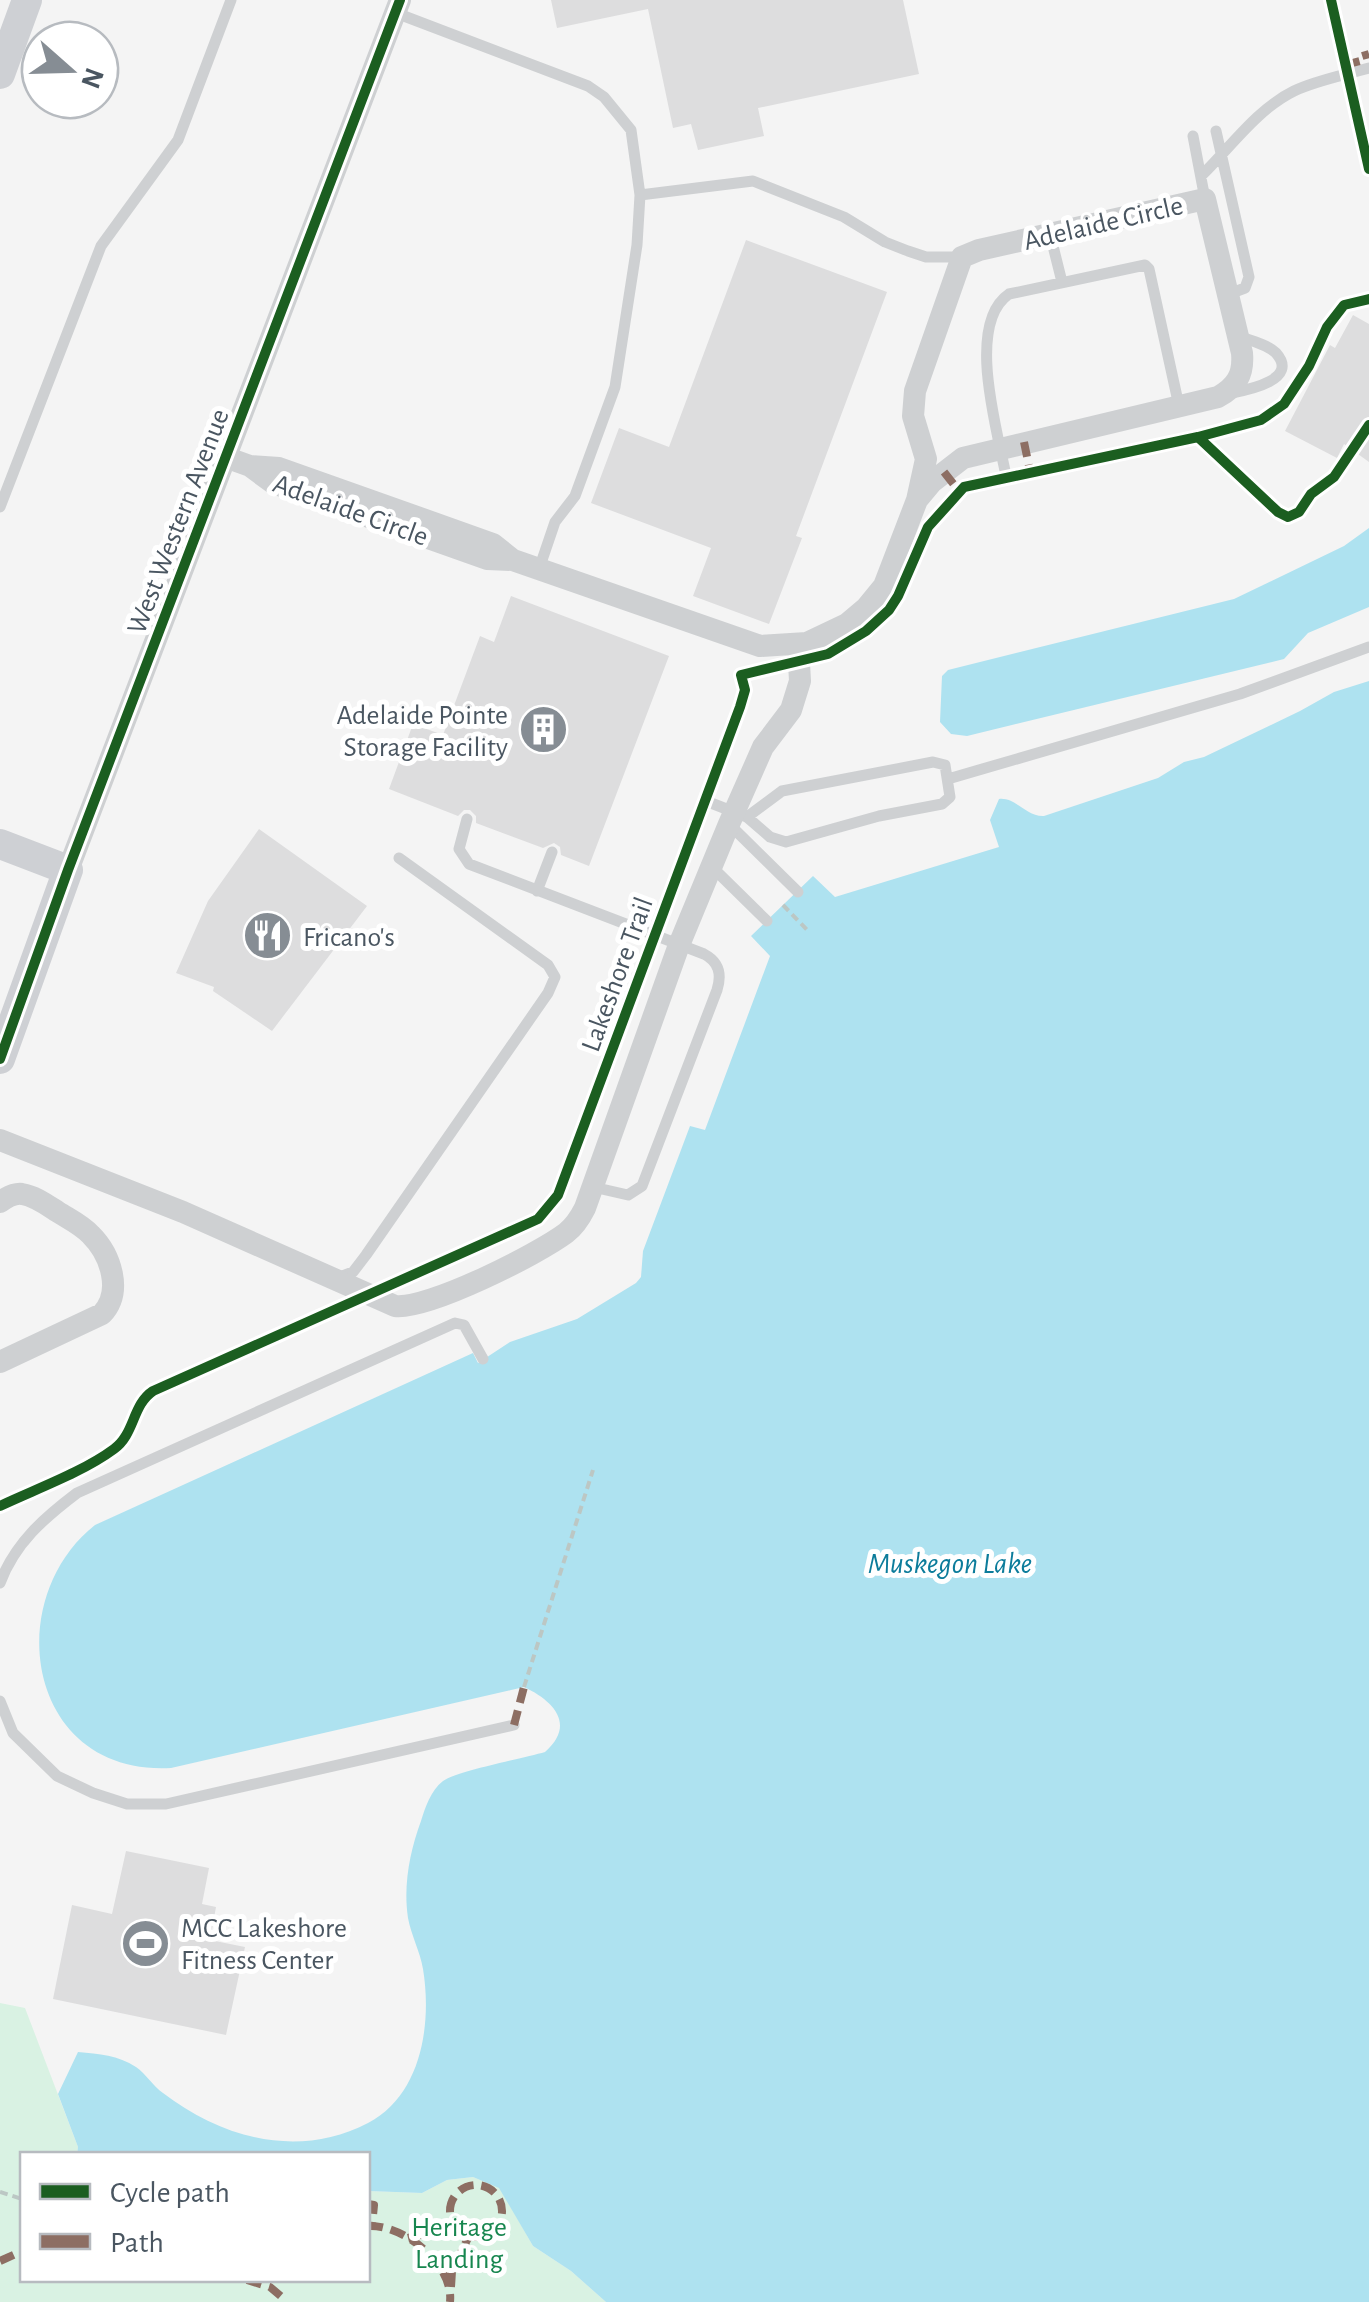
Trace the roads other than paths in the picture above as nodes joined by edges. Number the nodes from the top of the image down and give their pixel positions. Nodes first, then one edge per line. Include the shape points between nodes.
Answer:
1 (27, 0) edge
2 (231, 0) edge
3 (398, 6) edge
4 (1369, 68) edge
5 (0, 74) edge
6 (1216, 131) dead end
7 (1192, 136) dead end
8 (1222, 156) junction
9 (1203, 188) junction
10 (640, 194) junction
11 (1050, 234) junction
12 (962, 257) junction
13 (1062, 282) junction
14 (1229, 294) junction
15 (1237, 335) junction
16 (1218, 397) junction
17 (1179, 406) junction
18 (920, 437) junction
19 (1001, 448) junction
20 (226, 457) junction
21 (966, 457) junction
22 (1006, 476) dead end
23 (917, 500) junction
24 (0, 506) edge
25 (538, 569) junction
26 (798, 646) junction
27 (1369, 647) edge
28 (948, 779) junction
29 (711, 803) dead end
30 (736, 818) junction
31 (467, 819) dead end
32 (0, 844) edge
33 (552, 852) dead end
34 (399, 858) dead end
35 (712, 867) junction
36 (68, 870) junction
37 (537, 892) junction
38 (798, 892) dead end
39 (766, 921) dead end
40 (680, 944) junction
41 (1, 1054) edge
42 (0, 1140) edge
43 (592, 1186) junction
44 (0, 1202) edge
45 (333, 1278) junction
46 (483, 1359) dead end
47 (0, 1362) edge
48 (0, 1583) edge
49 (0, 1701) edge
50 (514, 1726) dead end

1 - 5 street
2 - 24 lane via 178,140 101,246
3 - 10 lane via 597,91 631,130
3 - 20 street, West Western Avenue
4 - 8 lane via 1283,97
6 - 8 lane
7 - 9 lane
8 - 9 lane
8 - 14 lane via 1249,277 1245,288
9 - 11 street, Adelaide Circle
9 - 14 street, Adelaide Circle
10 - 12 lane via 753,181 844,217 896,247 926,257
10 - 25 lane via 614,387 575,496 555,522
11 - 12 street, Adelaide Circle
11 - 13 lane
12 - 18 street, Adelaide Circle via 915,390
13 - 17 lane via 1147,267
13 - 19 lane via 1006,296 986,340
14 - 15 street, Adelaide Circle
15 - 16 street, Adelaide Circle via 1240,373
15 - 16 lane via 1274,351 1280,370 1266,385
16 - 17 street, Adelaide Circle
17 - 19 street, Adelaide Circle
18 - 21 street via 941,454
18 - 23 street, Adelaide Circle via 926,459
19 - 21 street, Adelaide Circle
19 - 22 lane
20 - 25 street, Adelaide Circle via 297,474 493,544
20 - 36 street, West Western Avenue
21 - 23 street, Adelaide Circle
23 - 26 street, Adelaide Circle via 880,593 833,633
25 - 26 street, Adelaide Circle via 745,643
26 - 30 street via 800,681 791,710 762,747
27 - 28 lane via 1240,694
28 - 30 lane via 945,765 933,762 782,791
28 - 30 lane via 950,797 942,804 796,841 770,837
29 - 30 lane
30 - 35 street
30 - 38 lane
31 - 37 lane via 458,844 464,860
32 - 36 street
33 - 37 lane
34 - 45 lane via 548,965 554,977 358,1267
35 - 39 lane
35 - 40 street
36 - 41 street, West Western Avenue
37 - 40 lane
40 - 43 street
40 - 43 lane via 713,960 717,990 642,1186 628,1195
42 - 45 street
43 - 45 street via 566,1233 435,1300 396,1306
44 - 47 street via 26,1195 84,1228 100,1248 114,1286 102,1314
46 - 48 lane via 464,1324 455,1323 78,1493 37,1524
49 - 50 lane via 13,1733 57,1776 127,1804 166,1804

